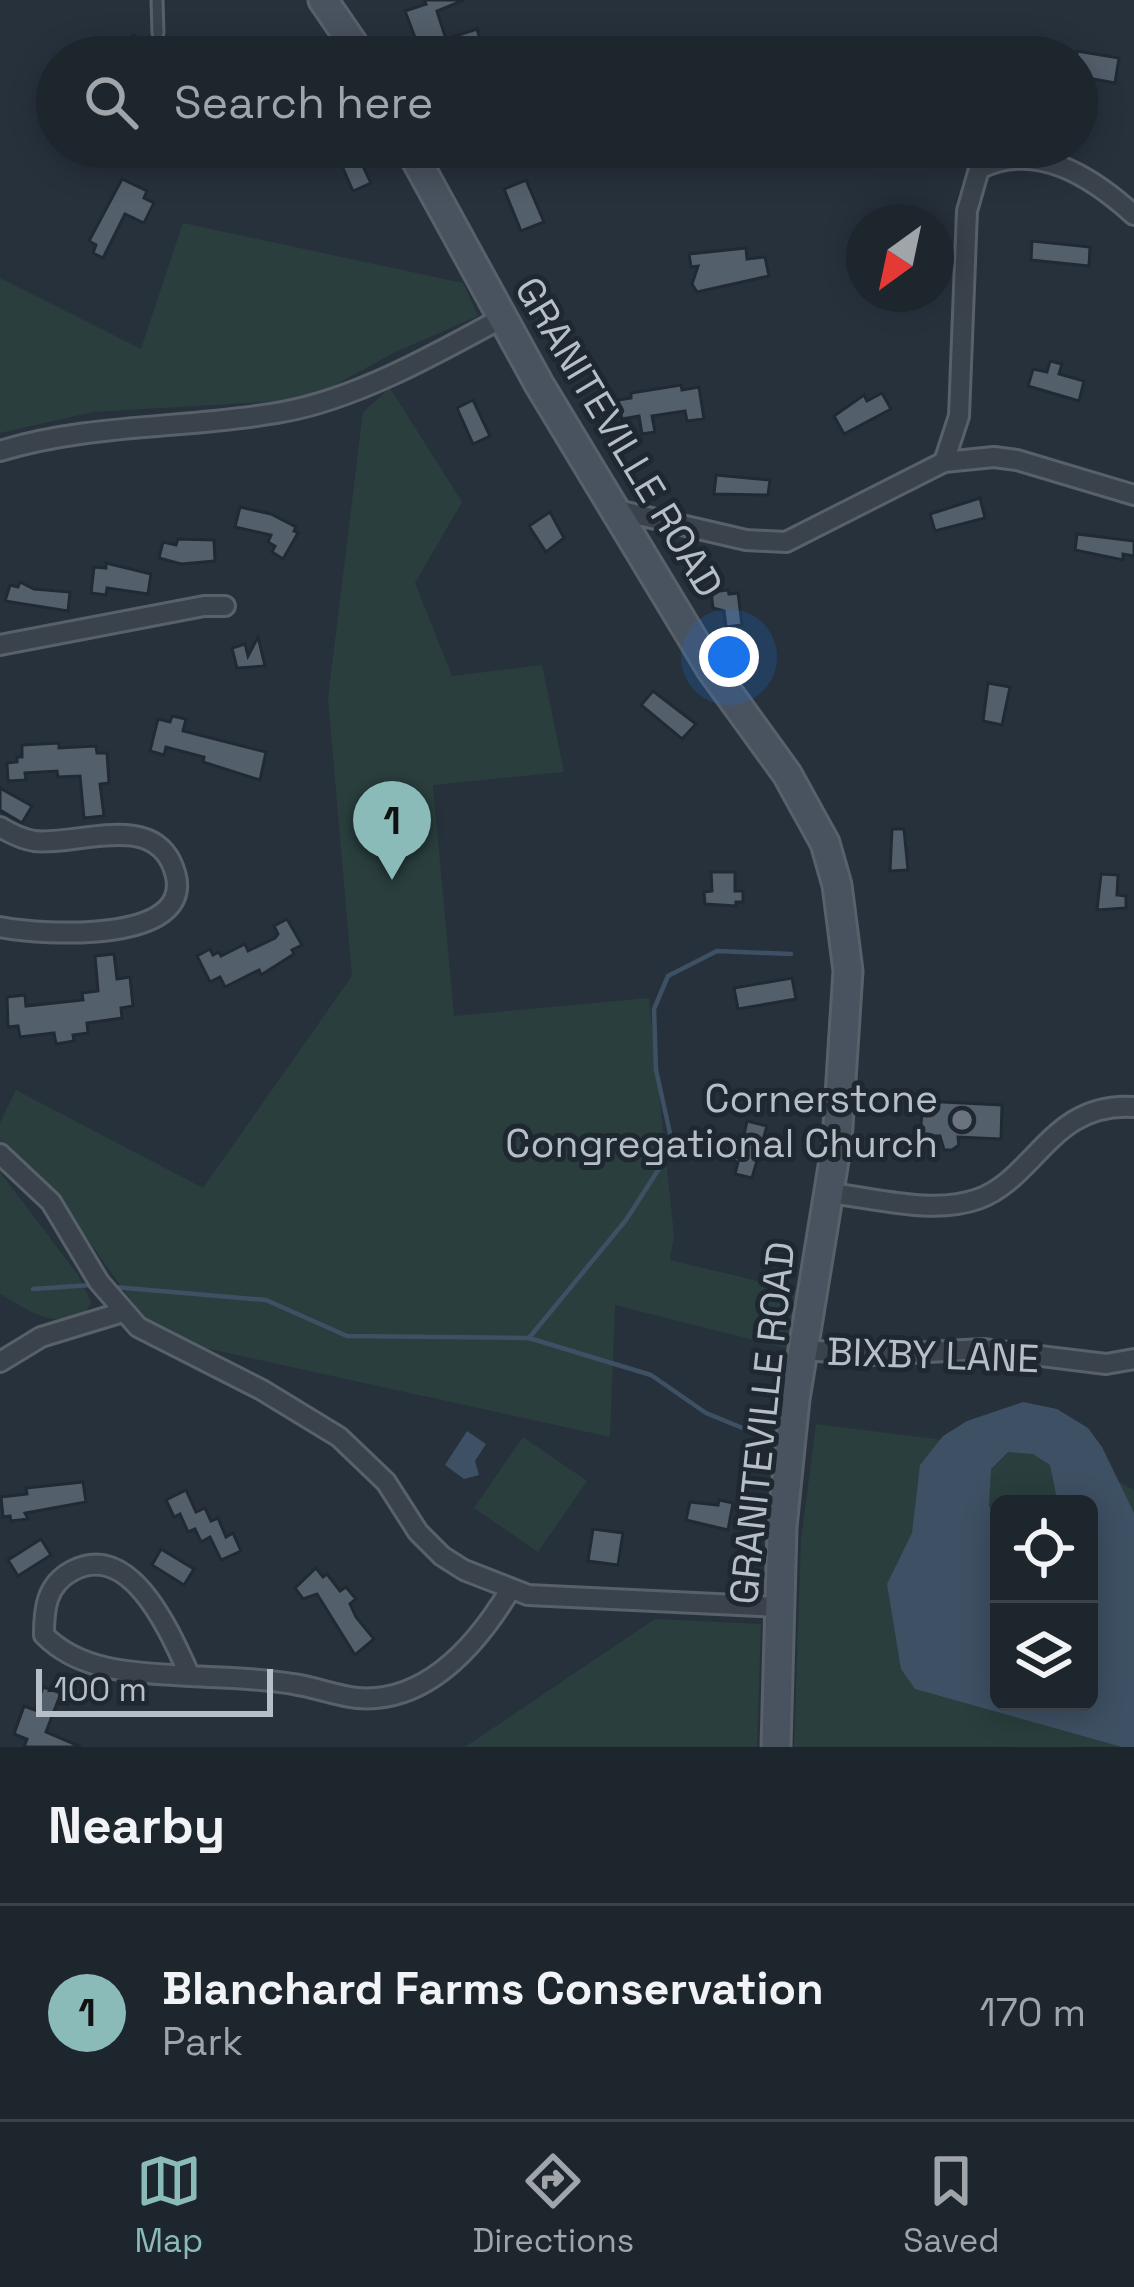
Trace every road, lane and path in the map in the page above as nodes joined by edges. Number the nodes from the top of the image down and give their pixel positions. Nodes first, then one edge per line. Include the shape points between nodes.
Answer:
1 (157, 0) edge
2 (323, 0) edge
3 (158, 33) dead end
4 (348, 36) edge
5 (420, 168) edge
6 (981, 168) edge
7 (1064, 168) edge
8 (1134, 214) edge
9 (502, 318) junction
10 (0, 451) edge
11 (944, 462) junction
12 (1134, 495) edge
13 (617, 511) junction
14 (225, 606) dead end
15 (0, 645) edge
16 (0, 827) edge
17 (0, 927) edge
18 (1134, 1107) edge
19 (0, 1154) edge
20 (829, 1193) junction
21 (123, 1312) junction
22 (804, 1350) junction
23 (1134, 1359) edge
24 (0, 1362) edge
25 (510, 1590) junction
26 (778, 1606) junction
27 (190, 1676) junction
28 (776, 1747) edge

1 - 3 lane
2 - 4 main road
5 - 9 main road, GRANITEVILLE ROAD
6 - 11 street via 967,211 958,416
7 - 8 street
9 - 10 street via 424,360 288,411 70,435
9 - 13 main road, GRANITEVILLE ROAD
11 - 12 street via 1017,460
11 - 13 street via 786,542
13 - 20 main road, GRANITEVILLE ROAD via 711,669 788,774 826,849 848,971
14 - 15 street
16 - 17 street via 36,841 143,838 168,856 176,882 160,914 132,928
18 - 20 street via 1103,1109 1066,1126 976,1200 937,1206
19 - 21 street via 51,1202
20 - 22 main road, GRANITEVILLE ROAD
21 - 24 street via 41,1337
21 - 25 street via 339,1437 442,1556
22 - 23 street, BIXBY LANE
22 - 26 main road, GRANITEVILLE ROAD
25 - 26 street
25 - 27 street via 474,1644 410,1690 363,1699 292,1683
26 - 28 main road, GRANITEVILLE ROAD
27 - 27 street via 157,1613 119,1570 86,1565 50,1589 44,1636 63,1654

